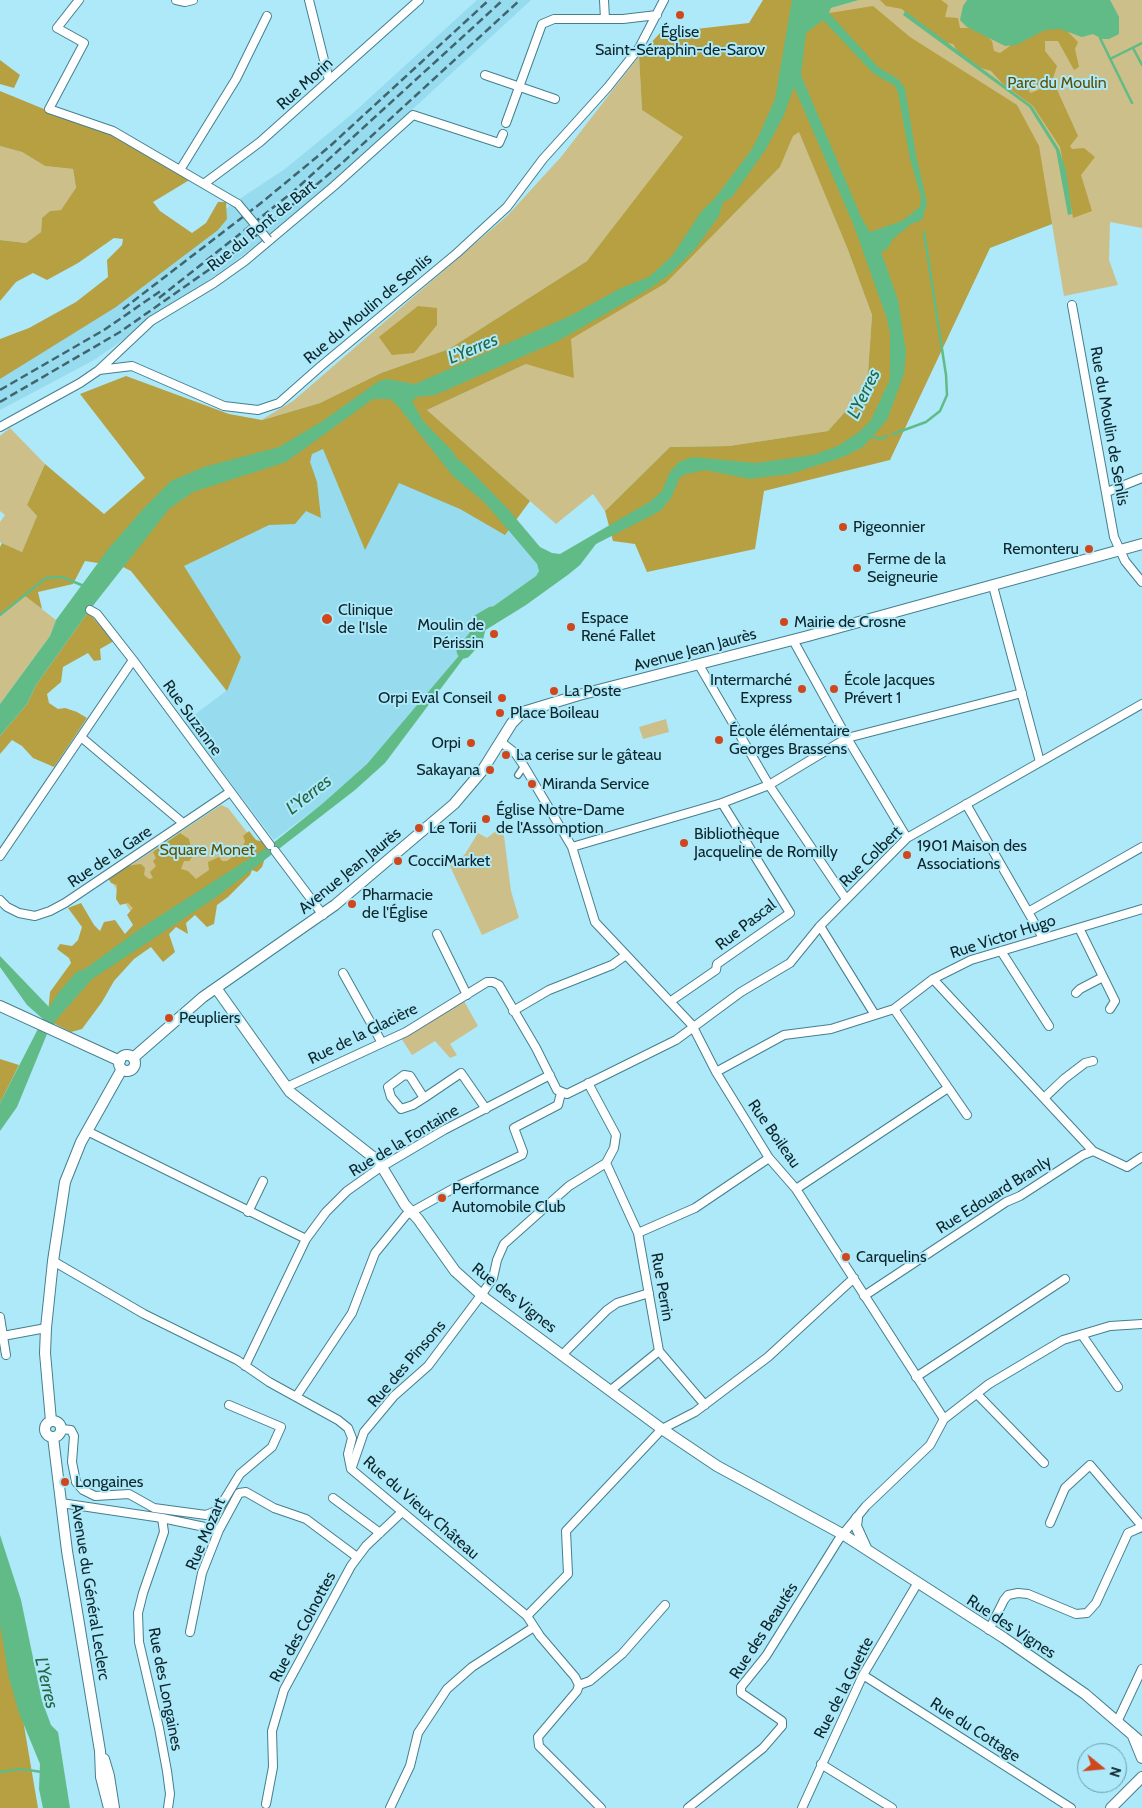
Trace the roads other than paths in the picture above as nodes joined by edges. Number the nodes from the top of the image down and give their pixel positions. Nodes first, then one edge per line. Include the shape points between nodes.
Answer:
1 (80, 0) edge
2 (176, 0) edge
3 (193, 0) edge
4 (309, 0) edge
5 (419, 0) edge
6 (604, 0) edge
7 (664, 0) edge
8 (657, 15) junction
9 (267, 16) dead end
10 (605, 19) junction
11 (486, 75) dead end
12 (329, 80) junction
13 (520, 87) junction
14 (555, 99) dead end
15 (506, 123) dead end
16 (502, 134) dead end
17 (180, 170) junction
18 (205, 183) junction
19 (268, 240) junction
20 (1072, 305) dead end
21 (99, 370) junction
22 (0, 427) edge
23 (1140, 479) edge
24 (1142, 489) edge
25 (1107, 492) junction
26 (1142, 544) edge
27 (1120, 552) junction
28 (1142, 582) edge
29 (993, 586) junction
30 (90, 610) dead end
31 (792, 640) junction
32 (133, 660) junction
33 (699, 665) junction
34 (1022, 692) junction
35 (1142, 704) edge
36 (81, 737) junction
37 (847, 738) junction
38 (501, 742) junction
39 (1040, 762) junction
40 (524, 766) junction
41 (518, 775) dead end
42 (769, 785) junction
43 (230, 792) junction
44 (722, 803) junction
45 (966, 804) junction
46 (183, 824) junction
47 (907, 838) junction
48 (572, 847) junction
49 (1142, 847) edge
50 (0, 856) edge
51 (846, 899) junction
52 (0, 903) edge
53 (1142, 909) edge
54 (1028, 912) junction
55 (323, 914) junction
56 (820, 926) junction
57 (1078, 928) junction
58 (437, 934) dead end
59 (1043, 938) junction
60 (1001, 951) junction
61 (626, 955) junction
62 (343, 973) dead end
63 (1103, 977) junction
64 (933, 979) junction
65 (216, 988) junction
66 (1076, 994) dead end
67 (467, 995) junction
68 (671, 1001) junction
69 (0, 1006) edge
70 (894, 1009) junction
71 (1110, 1009) dead end
72 (513, 1011) junction
73 (875, 1016) junction
74 (1049, 1026) dead end
75 (694, 1029) junction
76 (382, 1043) junction
77 (1092, 1061) dead end
78 (121, 1065) junction
79 (716, 1072) junction
80 (550, 1075) junction
81 (588, 1083) junction
82 (287, 1087) junction
83 (948, 1088) junction
84 (562, 1093) junction
85 (424, 1098) junction
86 (1044, 1098) junction
87 (486, 1109) junction
88 (967, 1115) dead end
89 (87, 1131) junction
90 (1093, 1151) junction
91 (1142, 1157) edge
92 (769, 1158) junction
93 (606, 1163) junction
94 (382, 1167) junction
95 (263, 1181) dead end
96 (796, 1189) junction
97 (248, 1212) junction
98 (411, 1212) junction
99 (638, 1233) junction
100 (306, 1240) junction
101 (53, 1262) junction
102 (854, 1278) junction
103 (1065, 1279) dead end
104 (649, 1293) junction
105 (482, 1294) junction
106 (864, 1296) junction
107 (0, 1318) edge
108 (1142, 1324) edge
109 (46, 1328) junction
110 (1082, 1335) junction
111 (3, 1336) junction
112 (658, 1351) junction
113 (6, 1354) dead end
114 (562, 1354) junction
115 (245, 1366) junction
116 (916, 1377) junction
117 (1118, 1387) dead end
118 (611, 1390) junction
119 (977, 1394) junction
120 (296, 1397) junction
121 (229, 1405) dead end
122 (705, 1405) junction
123 (944, 1419) junction
124 (51, 1421) junction
125 (61, 1429) junction
126 (662, 1429) junction
127 (52, 1437) junction
128 (1044, 1463) dead end
129 (352, 1469) junction
130 (333, 1498) dead end
131 (61, 1503) junction
132 (402, 1512) junction
133 (162, 1518) junction
134 (857, 1518) junction
135 (1050, 1523) dead end
136 (1142, 1526) edge
137 (219, 1530) junction
138 (380, 1533) junction
139 (844, 1535) junction
140 (868, 1550) junction
141 (357, 1557) junction
142 (917, 1584) junction
143 (665, 1605) dead end
144 (527, 1616) junction
145 (534, 1627) junction
146 (990, 1630) junction
147 (190, 1632) dead end
148 (1142, 1669) edge
149 (863, 1675) junction
150 (579, 1685) junction
151 (1118, 1720) junction
152 (1133, 1736) junction
153 (1142, 1743) edge
154 (100, 1751) junction
155 (1142, 1758) edge
156 (821, 1764) junction
157 (1142, 1777) edge
158 (1142, 1789) edge
159 (1124, 1795) junction
160 (266, 1804) dead end
161 (108, 1808) edge
162 (114, 1808) edge
163 (168, 1808) edge
164 (390, 1808) edge
165 (601, 1808) edge
166 (688, 1808) edge
167 (802, 1808) edge
168 (892, 1808) edge
169 (1071, 1808) edge
170 (1111, 1808) edge

1 - 17 street, Rue du Pont de Bart via 57,28 84,43 49,109 113,131
2 - 3 street
4 - 12 street
5 - 12 street, Rue Morin
6 - 10 street
7 - 8 street, Rue du Moulin de Senlis
8 - 10 street
8 - 21 street, Rue du Moulin de Senlis via 639,48 506,207 457,253 280,403 258,410 224,406 132,366
9 - 17 street via 236,78
10 - 13 street via 554,19 542,24
11 - 13 street
12 - 18 street, Rue Morin via 260,142
13 - 14 street
13 - 15 street
16 - 19 street, Rue du Pont de Bart via 500,143 414,115
17 - 18 street, Rue du Pont de Bart
18 - 19 street, Rue du Pont de Bart, bridge via 238,204
19 - 21 street, Rue du Pont de Bart via 214,283 151,321
20 - 25 street, Rue du Moulin de Senlis
21 - 22 street, Rue du Moulin de Senlis
23 - 24 street
23 - 25 street
25 - 27 street, Rue du Moulin de Senlis via 1114,538
26 - 27 street, Avenue Jean Jaurès
27 - 28 street, Rue du Moulin de Senlis
27 - 29 street, Avenue Jean Jaurès
29 - 31 street, Avenue Jean Jaurès
29 - 34 street
30 - 32 street, Rue Suzanne via 98,614
31 - 33 street, Avenue Jean Jaurès
31 - 37 street
32 - 36 street
32 - 43 street, Rue Suzanne
33 - 38 street, Avenue Jean Jaurès via 531,709 517,717
33 - 42 street
34 - 37 street
34 - 39 street
35 - 39 street, Rue Colbert
36 - 46 street
36 - 50 street
37 - 42 street
37 - 47 street
38 - 40 street, Rue Boileau
38 - 55 street, Avenue Jean Jaurès via 487,765 454,804
39 - 45 street, Rue Colbert
40 - 41 street
40 - 48 street, Rue Boileau
42 - 44 street
42 - 51 street
43 - 46 street, Rue de la Gare
43 - 55 street, Rue Suzanne
44 - 48 street
44 - 68 street, Rue Pascal via 790,913
45 - 47 street, Rue Colbert
45 - 54 street
46 - 52 street, Rue de la Gare via 50,911 35,916 14,912
47 - 51 street, Rue Colbert
48 - 61 street, Rue Boileau via 595,922
49 - 54 street
51 - 56 street, Rue Colbert
53 - 57 street, Rue Victor Hugo
54 - 59 street
55 - 65 street, Avenue Jean Jaurès
56 - 73 street
56 - 75 street, Rue Colbert via 790,963 741,992
57 - 59 street, Rue Victor Hugo
57 - 63 street
58 - 67 street
59 - 60 street, Rue Victor Hugo
60 - 64 street, Rue Victor Hugo via 971,960
60 - 74 street
61 - 68 street, Rue Boileau
61 - 72 street via 612,965 549,990
62 - 76 street
63 - 66 street
63 - 71 street via 1115,1001
64 - 70 street, Rue Victor Hugo
64 - 86 street
65 - 78 street, Avenue Jean Jaurès via 133,1058 132,1069 127,1071
65 - 82 street, Rue des Vignes
67 - 72 street, Rue de la Glacière via 487,982 493,982 499,985
67 - 76 street, Rue de la Glacière
68 - 75 street, Rue Boileau
69 - 78 street
70 - 73 street, Rue Victor Hugo
70 - 83 street
72 - 80 street, Rue de la Glacière
73 - 79 street, Rue Victor Hugo via 831,1029 784,1035
75 - 79 street, Rue Boileau
75 - 81 street
76 - 82 street, Rue de la Glacière
77 - 86 street
78 - 89 street, Avenue du Général Leclerc
79 - 92 street, Rue Boileau
80 - 84 street, Rue de la Glacière
80 - 87 street, Rue de la Fontaine
81 - 84 street via 567,1094
81 - 93 street via 616,1135
82 - 94 street, Rue des Vignes via 293,1096
83 - 88 street
83 - 96 street
84 - 98 street via 558,1105 514,1128 522,1155
85 - 85 street via 410,1076 404,1075 388,1087 391,1097 401,1109
85 - 87 street via 461,1073
86 - 90 street
87 - 94 street, Rue de la Fontaine
89 - 97 street
89 - 101 street, Avenue du Général Leclerc via 65,1182
90 - 91 street via 1127,1167
90 - 106 street, Rue Edouard Branly via 1006,1202
92 - 96 street, Rue Boileau
92 - 99 street via 695,1208
93 - 99 street, Rue Perrin
93 - 105 street, Rue des Pinsons via 569,1186 504,1244 493,1278
94 - 98 street, Rue des Vignes
94 - 100 street, Rue de la Fontaine via 348,1191 326,1212
95 - 97 street
96 - 102 street, Rue Boileau
97 - 100 street
98 - 105 street, Rue des Vignes via 455,1271
98 - 120 street via 375,1252 352,1313
99 - 104 street, Rue Perrin
100 - 115 street, Rue de la Fontaine
101 - 109 street, Avenue du Général Leclerc
101 - 115 street, Rue du Vieux Château via 136,1310
102 - 106 street, Rue Boileau
102 - 122 street via 768,1357
103 - 116 street
104 - 112 street, Rue Perrin
104 - 114 street via 607,1310
105 - 114 street, Rue des Vignes
105 - 129 street, Rue des Pinsons via 428,1366 394,1396 364,1432
106 - 116 street, Rue Boileau
107 - 111 street
108 - 110 street via 1110,1326
109 - 111 street
109 - 124 street, Avenue du Général Leclerc via 44,1353
110 - 117 street
110 - 119 street via 1063,1340
111 - 113 street
112 - 118 street
112 - 122 street
114 - 118 street, Rue des Vignes
115 - 120 street, Rue du Vieux Château
116 - 123 street, Rue Boileau
118 - 126 street, Rue des Vignes
119 - 123 street
119 - 128 street
120 - 129 street, Rue du Vieux Château via 348,1428 352,1438 348,1454
121 - 125 street via 281,1428 272,1447 240,1474 218,1510 206,1515 154,1508 129,1494 95,1496 83,1490 76,1482 72,1462 74,1436 71,1430
122 - 126 street
123 - 134 street via 930,1445
124 - 125 street via 57,1422
124 - 127 street, Avenue du Général Leclerc via 45,1431
125 - 127 street via 60,1434
126 - 139 street, Rue des Vignes via 716,1466
126 - 144 street via 566,1531 568,1574
127 - 131 street, Avenue du Général Leclerc
129 - 132 street, Rue du Vieux Château
130 - 138 street
131 - 133 street
131 - 154 street, Avenue du Général Leclerc
132 - 138 street, Rue des Colnottes
132 - 144 street, Rue du Vieux Château
133 - 137 street
133 - 163 street, Rue des Longaines via 164,1532 138,1613 139,1642 167,1771
134 - 139 street
134 - 140 street, Rue des Vignes via 860,1538
135 - 136 street via 1066,1488 1090,1465
136 - 146 street via 1128,1533 1096,1603 1087,1613 1076,1614 1018,1592 1004,1600
137 - 141 street, Rue Mozart via 237,1495 246,1492 274,1508 306,1519
137 - 147 street, Rue Mozart via 202,1573
138 - 141 street, Rue des Colnottes
139 - 140 street, Rue des Vignes
139 - 166 street, Rue des Beautés via 766,1656 741,1686 741,1693 782,1721 782,1726 763,1748
140 - 142 street, Rue des Vignes
141 - 160 street, Rue des Colnottes via 284,1690 272,1731 273,1767
142 - 146 street, Rue des Vignes
142 - 149 street, Rue de la Guette
143 - 150 street via 622,1654 590,1681
144 - 145 street, Rue du Vieux Château
145 - 150 street, Rue du Vieux Château
145 - 164 street via 472,1667 447,1689 418,1733 410,1766
146 - 151 street, Rue des Vignes
148 - 151 street
149 - 156 street, Rue de la Guette
149 - 169 street, Rue du Cottage
150 - 165 street via 577,1692 538,1737 539,1746
151 - 152 street, Rue des Vignes
152 - 153 street, Rue des Vignes
152 - 155 street, Rue des Vignes
154 - 161 street, Avenue du Général Leclerc via 101,1777
154 - 162 street, Avenue du Général Leclerc via 109,1776
156 - 167 street, Rue de la Guette
156 - 168 street
157 - 159 street
158 - 159 street
159 - 170 street

